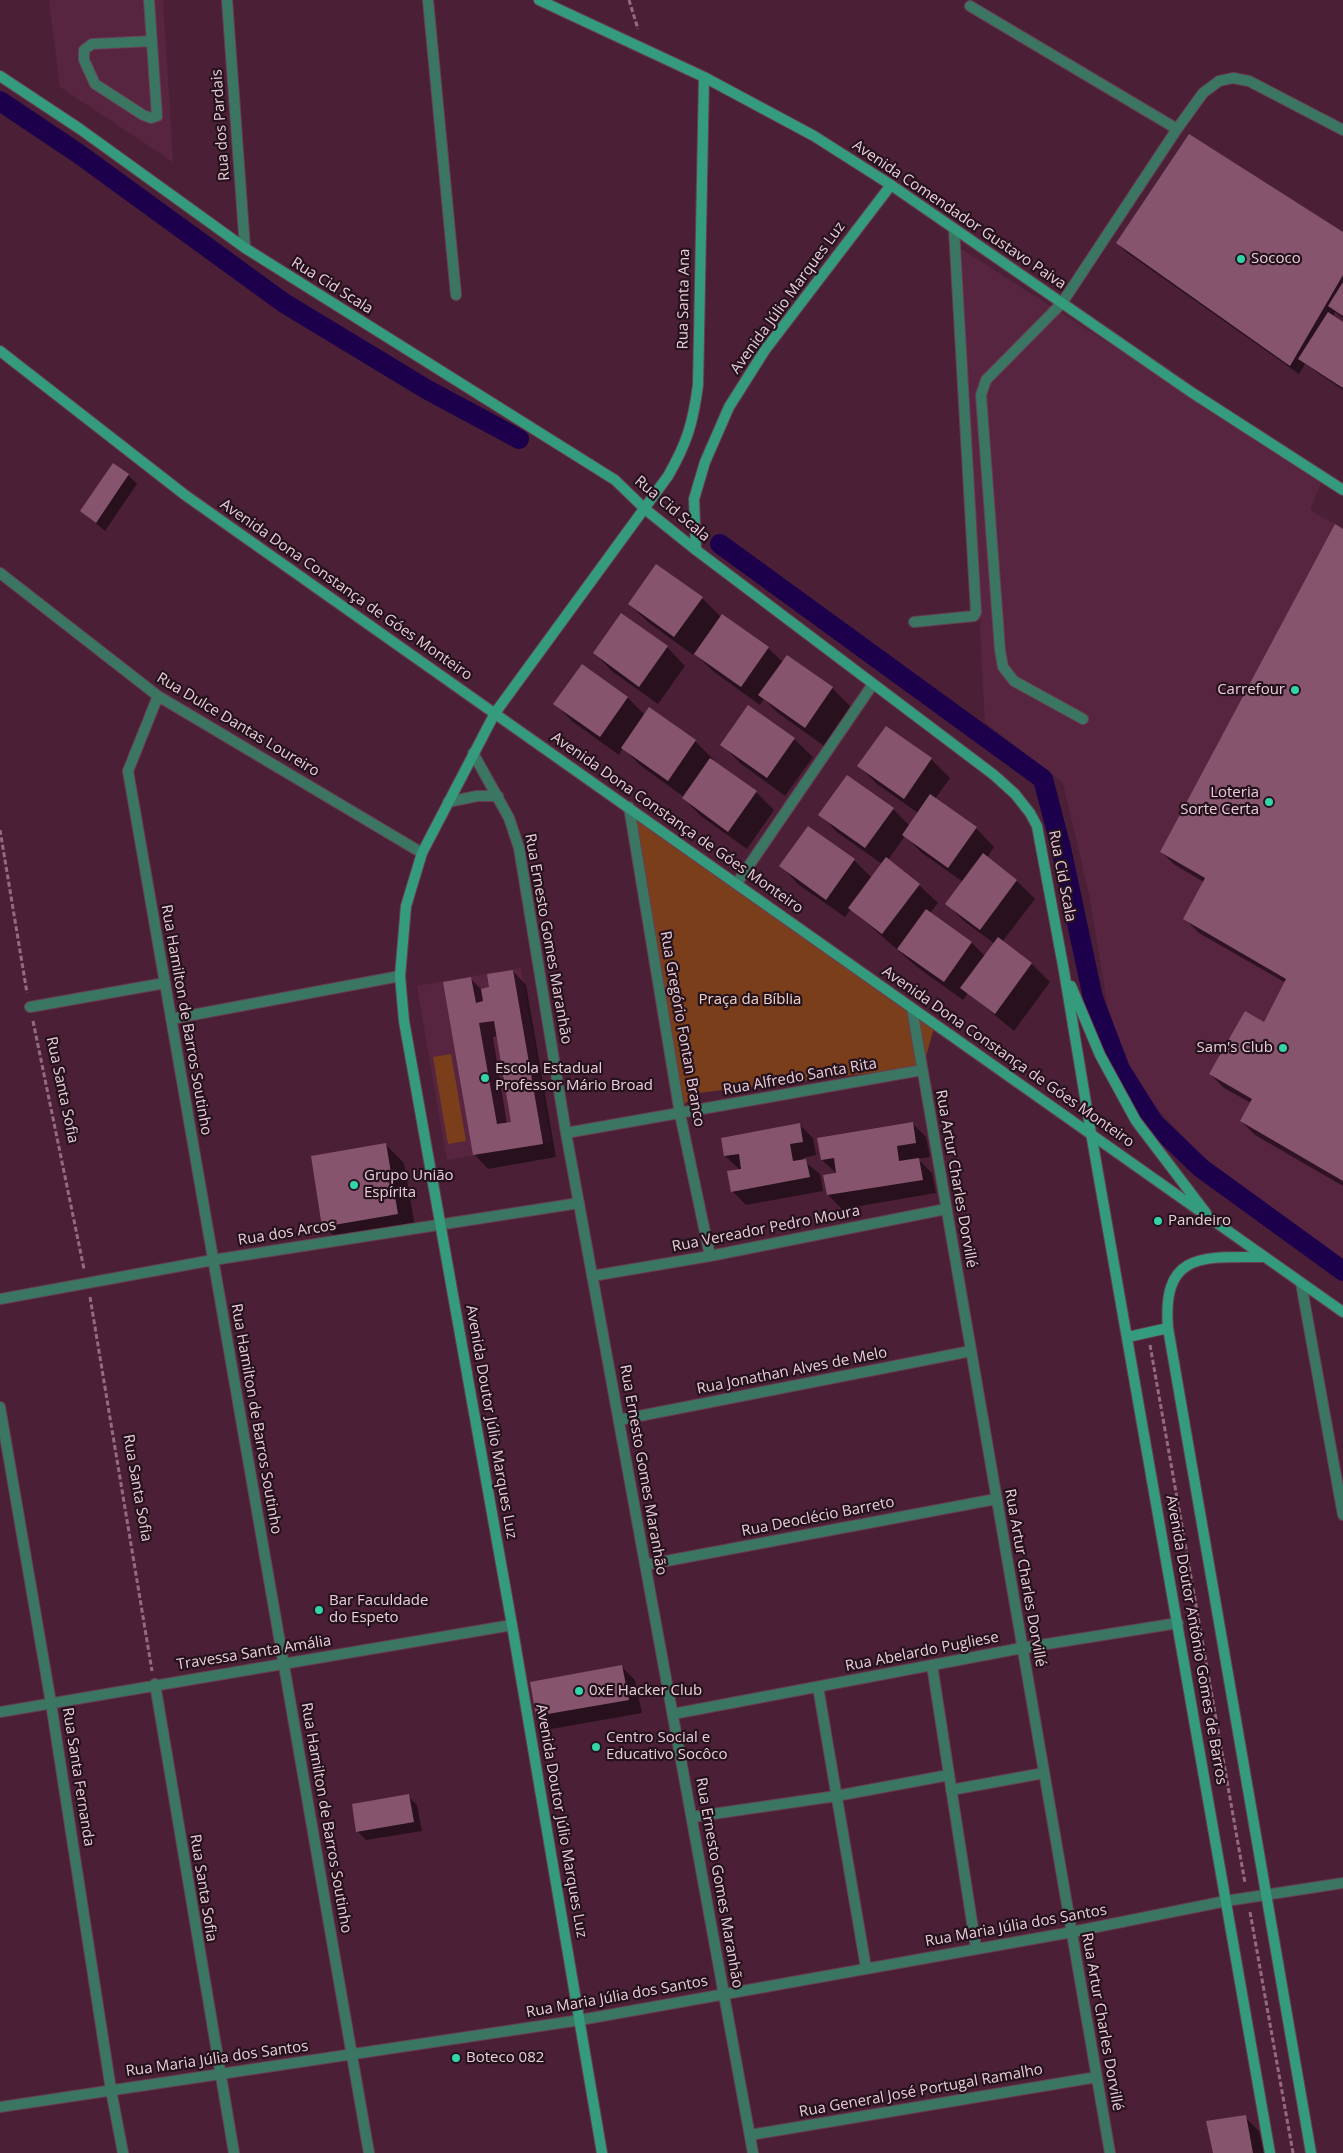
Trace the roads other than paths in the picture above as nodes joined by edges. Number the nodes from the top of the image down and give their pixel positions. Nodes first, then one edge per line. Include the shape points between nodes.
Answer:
1 (149, 0) edge
2 (227, 0) edge
3 (428, 0) edge
4 (539, 0) edge
5 (970, 6) dead end
6 (152, 41) junction
7 (0, 76) edge
8 (704, 77) junction
9 (1177, 129) junction
10 (1343, 130) edge
11 (891, 185) junction
12 (954, 228) junction
13 (245, 248) junction
14 (456, 295) dead end
15 (1062, 303) junction
16 (0, 351) edge
17 (1343, 490) edge
18 (645, 509) junction
19 (696, 550) junction
20 (0, 573) edge
21 (914, 622) dead end
22 (873, 684) junction
23 (158, 696) junction
24 (495, 713) junction
25 (1083, 720) dead end
26 (473, 753) junction
27 (498, 796) junction
28 (448, 802) junction
29 (629, 807) junction
30 (422, 853) junction
31 (737, 883) junction
32 (1064, 971) junction
33 (400, 976) junction
34 (165, 983) junction
35 (30, 1007) road end
36 (912, 1009) junction
37 (171, 1019) junction
38 (922, 1070) junction
39 (680, 1114) junction
40 (566, 1133) junction
41 (1091, 1134) junction
42 (579, 1202) junction
43 (946, 1209) junction
44 (1213, 1222) junction
45 (440, 1224) junction
46 (710, 1256) junction
47 (1262, 1257) junction
48 (213, 1260) junction
49 (592, 1276) junction
50 (1301, 1283) junction
51 (0, 1299) edge
52 (1343, 1312) edge
53 (1168, 1328) junction
54 (1128, 1337) junction
55 (971, 1351) junction
56 (0, 1407) edge
57 (619, 1420) junction
58 (996, 1499) junction
59 (1343, 1515) edge
60 (645, 1565) junction
61 (1178, 1623) junction
62 (512, 1625) junction
63 (1022, 1648) junction
64 (283, 1664) junction
65 (932, 1665) junction
66 (155, 1684) junction
67 (818, 1687) junction
68 (51, 1703) junction
69 (0, 1712) edge
70 (673, 1714) junction
71 (1044, 1773) junction
72 (949, 1775) junction
73 (952, 1790) junction
74 (836, 1796) junction
75 (692, 1817) junction
76 (1343, 1883) edge
77 (1266, 1895) junction
78 (1226, 1901) junction
79 (1072, 1932) junction
80 (976, 1948) junction
81 (866, 1968) junction
82 (724, 1993) junction
83 (580, 2020) junction
84 (352, 2054) junction
85 (219, 2074) junction
86 (1097, 2077) junction
87 (111, 2090) junction
88 (0, 2106) edge
89 (750, 2135) junction
90 (123, 2153) edge
91 (234, 2153) edge
92 (369, 2153) edge
93 (602, 2153) edge
94 (753, 2153) edge
95 (1110, 2153) edge
96 (1270, 2153) edge
97 (1311, 2153) edge

1 - 6 street
2 - 13 street, Rua dos Pardais
3 - 14 street
4 - 8 main road, Avenida Comendador Gustavo Paiva
5 - 9 street
6 - 6 street via 92,44 84,50 84,60 95,84 150,118 157,116
7 - 13 main road, Rua Cid Scala via 80,129
8 - 11 main road, Avenida Comendador Gustavo Paiva via 814,136
8 - 18 main road, Rua Santa Ana via 698,386 693,421 680,456
9 - 10 street via 1203,93 1219,80 1233,78 1249,81
9 - 15 street
11 - 12 main road, Avenida Comendador Gustavo Paiva
11 - 19 main road, Avenida Júlio Marques Luz via 765,350 729,407 694,499
12 - 15 main road, Avenida Comendador Gustavo Paiva
12 - 21 street via 976,612 974,616
13 - 18 main road, Rua Cid Scala via 615,480
15 - 17 main road, Avenida Comendador Gustavo Paiva via 1191,392
15 - 25 street via 986,380 981,395 1003,667 1014,681
16 - 24 main road, Avenida Dona Constança de Góes Monteiro via 185,495
18 - 19 main road, Rua Cid Scala
18 - 24 main road
19 - 22 main road, Rua Cid Scala
20 - 23 street, Rua Dulce Dantas Loureiro
22 - 31 street
22 - 32 main road, Rua Cid Scala via 994,775 1030,813 1040,841
23 - 30 street, Rua Dulce Dantas Loureiro
23 - 34 street, Rua Hamilton de Barros Soutinho via 128,771
24 - 26 main road, Avenida Doutor Júlio Marques Luz
24 - 29 main road, Avenida Dona Constança de Góes Monteiro
26 - 27 street, Rua Ernesto Gomes Maranhão
26 - 28 main road, Avenida Doutor Júlio Marques Luz
27 - 28 street via 477,796
27 - 40 street, Rua Ernesto Gomes Maranhão via 519,848
28 - 30 main road, Avenida Doutor Júlio Marques Luz
29 - 31 main road, Avenida Dona Constança de Góes Monteiro
29 - 39 street, Rua Gregório Fontan Branco
30 - 33 main road, Avenida Doutor Júlio Marques Luz via 406,906
31 - 36 main road, Avenida Dona Constança de Góes Monteiro
32 - 41 main road, Rua Cid Scala
32 - 44 main road via 1100,1055 1136,1121
33 - 37 street
33 - 45 main road, Avenida Doutor Júlio Marques Luz via 404,1021
34 - 35 street
34 - 37 street, Rua Hamilton de Barros Soutinho
36 - 38 street, Rua Artur Charles Dorvillé
36 - 41 main road, Avenida Dona Constança de Góes Monteiro
37 - 48 street, Rua Hamilton de Barros Soutinho
38 - 39 street, Rua Alfredo Santa Rita
38 - 43 street, Rua Artur Charles Dorvillé
39 - 40 street, Rua Alfredo Santa Rita
39 - 46 street, Rua Gregório Fontan Branco
40 - 42 street, Rua Ernesto Gomes Maranhão
41 - 44 main road, Avenida Dona Constança de Góes Monteiro
41 - 54 main road, Avenida Doutor Antônio Gomes de Barros
42 - 45 street, Rua dos Arcos
42 - 49 street, Rua Ernesto Gomes Maranhão
43 - 46 street, Rua Vereador Pedro Moura
43 - 55 street, Rua Artur Charles Dorvillé
44 - 47 main road, Avenida Dona Constança de Góes Monteiro
45 - 48 street, Rua dos Arcos
45 - 62 main road, Avenida Doutor Júlio Marques Luz
46 - 49 street, Rua Vereador Pedro Moura
47 - 50 main road, Avenida Dona Constança de Góes Monteiro
47 - 53 main road, Avenida Doutor Antônio Gomes de Barros via 1202,1260 1183,1267 1175,1274 1169,1290 1166,1307
48 - 51 street, Rua dos Arcos
48 - 64 street, Rua Hamilton de Barros Soutinho
49 - 57 street, Rua Ernesto Gomes Maranhão
50 - 52 main road, Avenida Dona Constança de Góes Monteiro
50 - 59 street
53 - 54 main road
53 - 77 main road, Avenida Doutor Antônio Gomes de Barros
54 - 61 main road, Avenida Doutor Antônio Gomes de Barros
55 - 57 street, Rua Jonathan Alves de Melo
55 - 58 street, Rua Artur Charles Dorvillé
56 - 68 street, Rua Santa Fernanda
57 - 60 street, Rua Ernesto Gomes Maranhão
58 - 60 street, Rua Deoclécio Barreto
58 - 63 street, Rua Artur Charles Dorvillé
60 - 70 street, Rua Ernesto Gomes Maranhão
61 - 63 street, Rua Abelardo Pugliese
61 - 78 main road, Avenida Doutor Antônio Gomes de Barros
62 - 64 street, Travessa Santa Amália
62 - 83 main road, Avenida Doutor Júlio Marques Luz
63 - 65 street, Rua Abelardo Pugliese
63 - 71 street, Rua Artur Charles Dorvillé
64 - 66 street, Travessa Santa Amália
64 - 84 street, Rua Hamilton de Barros Soutinho
65 - 67 street, Rua Abelardo Pugliese
65 - 72 street
66 - 68 street, Travessa Santa Amália
66 - 85 street, Rua Santa Sofia
67 - 70 street, Rua Abelardo Pugliese
67 - 74 street
68 - 69 street, Travessa Santa Amália
68 - 87 street, Rua Santa Fernanda
70 - 75 street, Rua Ernesto Gomes Maranhão
71 - 73 street
71 - 79 street, Rua Artur Charles Dorvillé
72 - 73 street
72 - 74 street
73 - 80 street
74 - 75 street
74 - 81 street
75 - 82 street, Rua Ernesto Gomes Maranhão
76 - 77 street
77 - 78 street, Rua Maria Júlia dos Santos
77 - 97 main road, Avenida Doutor Antônio Gomes de Barros
78 - 79 street, Rua Maria Júlia dos Santos
78 - 96 main road, Avenida Doutor Antônio Gomes de Barros
79 - 80 street, Rua Maria Júlia dos Santos
79 - 86 street, Rua Artur Charles Dorvillé
80 - 81 street, Rua Maria Júlia dos Santos
81 - 82 street, Rua Maria Júlia dos Santos
82 - 83 street, Rua Maria Júlia dos Santos
82 - 89 street, Rua Ernesto Gomes Maranhão
83 - 84 street, Rua Maria Júlia dos Santos
83 - 93 main road, Avenida Doutor Júlio Marques Luz
84 - 85 street, Rua Maria Júlia dos Santos
84 - 92 street, Rua Hamilton de Barros Soutinho
85 - 87 street, Rua Maria Júlia dos Santos
85 - 91 street, Rua Santa Sofia
86 - 89 street, Rua General José Portugal Ramalho
86 - 95 street, Rua Artur Charles Dorvillé
87 - 88 street, Rua Maria Júlia dos Santos
87 - 90 street, Rua Santa Fernanda
89 - 94 street, Rua Ernesto Gomes Maranhão

